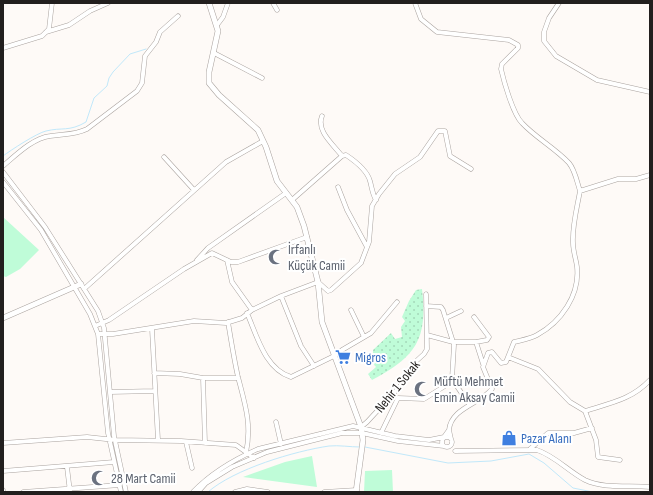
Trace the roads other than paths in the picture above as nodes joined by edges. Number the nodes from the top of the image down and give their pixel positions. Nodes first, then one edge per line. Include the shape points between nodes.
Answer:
1 (46, 3) edge
2 (108, 3) edge
3 (209, 3) edge
4 (228, 3) edge
5 (273, 3) edge
6 (415, 3) edge
7 (559, 3) edge
8 (52, 4) edge
9 (277, 10) dead end
10 (178, 16) dead end
11 (217, 25) junction
12 (46, 32) junction
13 (3, 48) edge
14 (214, 53) junction
15 (262, 78) dead end
16 (650, 92) edge
17 (322, 116) dead end
18 (263, 141) junction
19 (342, 156) junction
20 (164, 157) dead end
21 (3, 166) edge
22 (471, 169) dead end
23 (3, 172) edge
24 (650, 175) edge
25 (3, 182) edge
26 (338, 187) dead end
27 (194, 190) junction
28 (580, 191) junction
29 (286, 193) junction
30 (292, 200) junction
31 (376, 200) junction
32 (307, 237) junction
33 (367, 247) junction
34 (227, 260) junction
35 (193, 264) junction
36 (318, 282) junction
37 (80, 287) junction
38 (426, 294) dead end
39 (281, 296) junction
40 (397, 302) dead end
41 (426, 306) junction
42 (252, 310) junction
43 (351, 310) dead end
44 (460, 311) dead end
45 (247, 313) junction
46 (474, 317) dead end
47 (3, 318) edge
48 (446, 318) junction
49 (228, 322) junction
50 (102, 324) junction
51 (95, 326) junction
52 (152, 329) junction
53 (104, 333) junction
54 (98, 334) junction
55 (427, 335) junction
56 (364, 337) junction
57 (453, 342) junction
58 (476, 342) junction
59 (334, 356) junction
60 (508, 357) junction
61 (483, 364) junction
62 (314, 366) junction
63 (154, 373) junction
64 (203, 378) junction
65 (238, 378) junction
66 (650, 380) edge
67 (453, 381) junction
68 (155, 391) junction
69 (110, 392) junction
70 (469, 404) junction
71 (585, 411) junction
72 (276, 422) dead end
73 (361, 427) junction
74 (592, 428) junction
75 (450, 430) junction
76 (362, 433) junction
77 (381, 433) junction
78 (444, 437) junction
79 (110, 439) junction
80 (115, 440) junction
81 (158, 440) junction
82 (452, 441) junction
83 (186, 442) junction
84 (3, 443) edge
85 (205, 443) junction
86 (281, 444) junction
87 (445, 446) junction
88 (530, 449) junction
89 (455, 451) junction
90 (247, 453) junction
91 (254, 458) junction
92 (620, 460) dead end
93 (114, 462) junction
94 (66, 467) junction
95 (192, 468) dead end
96 (3, 471) edge
97 (120, 485) junction
98 (650, 487) edge
99 (70, 491) edge
100 (357, 491) edge
101 (23, 492) edge
102 (121, 492) edge
103 (126, 492) edge
104 (193, 492) edge
105 (198, 492) edge
106 (235, 492) edge
107 (268, 492) edge
108 (324, 492) edge

1 - 8 street
2 - 12 street via 69,25
3 - 11 main road
4 - 11 street
5 - 9 street
6 - 28 street via 421,19 437,32 509,40 518,45 502,64 501,69 516,115 521,123 568,163 573,169
7 - 16 street via 544,32 544,41 556,56 597,80
8 - 12 street
10 - 21 street via 160,32 145,56 142,83 137,91 87,129 79,133 40,139
11 - 14 main road
12 - 13 street via 42,36
14 - 15 street
14 - 18 main road via 209,83 258,130
17 - 19 street via 321,129
18 - 27 street via 226,162
18 - 29 main road via 277,181
19 - 30 street
19 - 31 street via 346,155 358,164 370,180
20 - 27 street
22 - 31 street via 450,156 445,132 438,131 420,157 395,174
23 - 37 street via 45,227
24 - 28 street via 636,179 618,179
25 - 37 street via 41,230
26 - 33 street
27 - 37 street
28 - 60 street via 573,243 578,268 572,299 562,314 542,332 514,342
29 - 30 main road
29 - 35 street via 208,248
30 - 32 main road via 297,207
31 - 33 street via 372,206
32 - 34 street via 238,262
32 - 36 main road
33 - 36 street via 361,263 331,290
34 - 35 street via 212,253
34 - 42 street via 232,282
35 - 50 street
36 - 39 street
36 - 59 main road via 322,322
37 - 47 main road
37 - 50 street via 98,311
37 - 51 street
38 - 41 street, Nehir 1 Sokak
39 - 42 street
39 - 62 street via 301,346
40 - 56 street via 371,333
41 - 48 street via 441,307
41 - 55 street, Nehir 1 Sokak
42 - 45 street
43 - 56 street
44 - 48 street
45 - 49 street via 242,318
45 - 62 street via 264,354 282,375 291,377
46 - 58 street via 489,337 487,340
48 - 57 street
49 - 52 street via 194,321
49 - 65 street
50 - 51 street
50 - 53 street
51 - 54 street
52 - 53 street
52 - 63 street
53 - 54 street
53 - 69 street
54 - 79 street
55 - 57 street
55 - 73 street, Nehir 1 Sokak via 427,349 413,364 404,382
56 - 59 street
57 - 58 street
57 - 67 street
58 - 61 street
59 - 62 street
59 - 73 main road
60 - 61 street via 504,364 490,352
60 - 71 street via 538,369 570,402
61 - 70 street via 492,389
63 - 64 street
63 - 68 street
64 - 65 street
64 - 85 street
65 - 90 street via 249,421
66 - 71 street via 641,390 627,398
67 - 70 street
67 - 77 street via 424,399 398,398
68 - 69 street
68 - 81 street
69 - 80 street
70 - 75 street via 452,419
71 - 74 street
72 - 86 street
73 - 76 main road
73 - 77 street
73 - 86 street via 333,430
74 - 88 street via 574,433 548,433
74 - 92 street via 598,457
75 - 78 street
75 - 82 street
76 - 87 street via 398,441
76 - 91 street via 342,433 278,448
76 - 100 main road via 364,440
77 - 78 street via 429,440
78 - 82 street
78 - 87 street via 442,442
79 - 80 street
79 - 84 street via 87,437
79 - 93 street
80 - 81 street
80 - 103 street
81 - 83 street
82 - 87 street
82 - 89 street
83 - 85 street
83 - 95 street
85 - 90 street via 236,445
86 - 90 street
87 - 89 street
88 - 89 street
88 - 98 street via 546,453 586,480 612,485
90 - 91 street
90 - 104 street via 215,473
91 - 105 street via 206,483
93 - 94 street
93 - 97 street
94 - 96 street
94 - 99 street
97 - 99 street
97 - 102 street
99 - 101 street
100 - 108 street
106 - 107 street via 247,488

